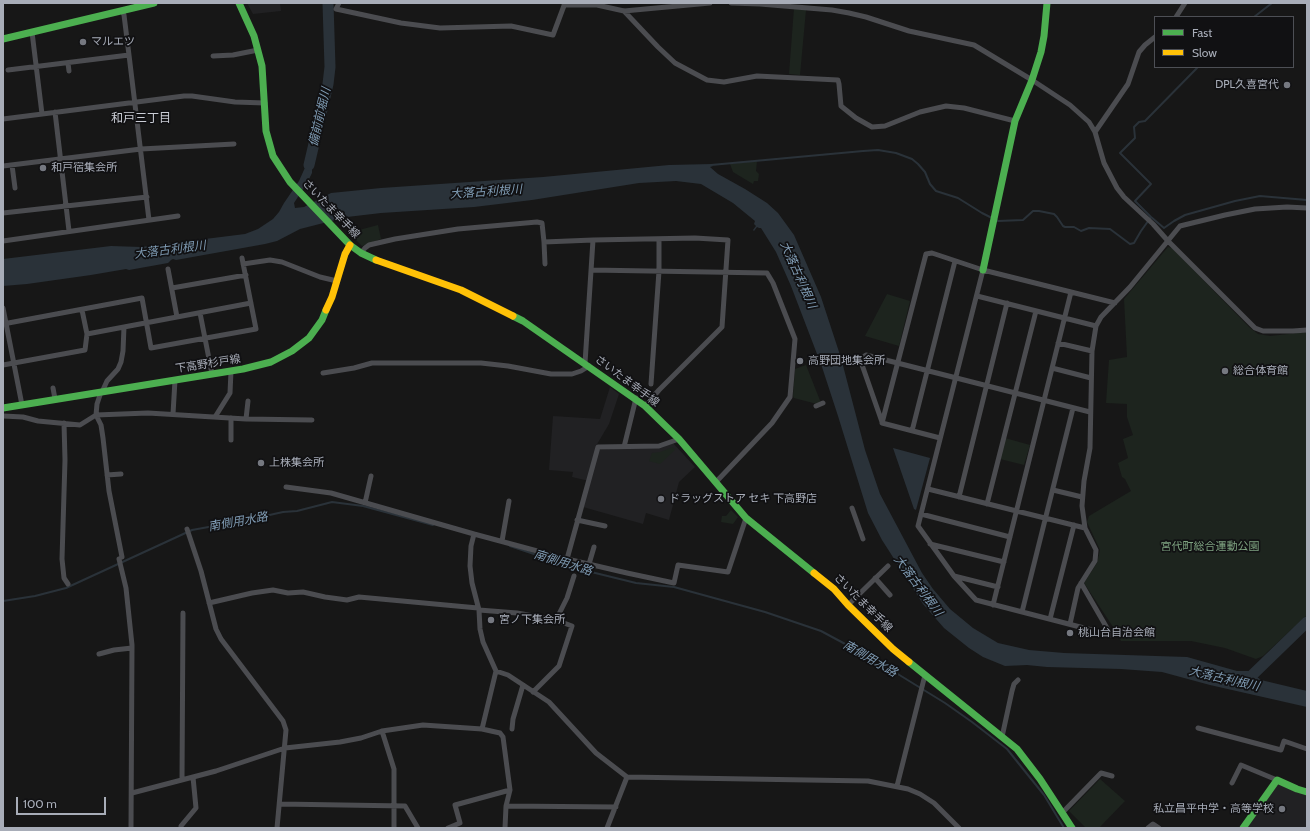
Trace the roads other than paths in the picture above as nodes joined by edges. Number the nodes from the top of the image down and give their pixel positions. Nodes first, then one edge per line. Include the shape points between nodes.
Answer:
1 (154, 3) edge
2 (239, 3) edge
3 (339, 3) edge
4 (710, 3) edge
5 (731, 3) edge
6 (1047, 3) edge
7 (1185, 3) edge
8 (142, 4) edge
9 (564, 4) edge
10 (767, 4) edge
11 (122, 11) junction
12 (624, 11) junction
13 (1177, 16) edge
14 (32, 32) junction
15 (1154, 38) edge
16 (3, 39) edge
17 (258, 50) junction
18 (129, 56) junction
19 (213, 56) dead end
20 (68, 63) junction
21 (36, 67) junction
22 (8, 70) dead end
23 (69, 71) dead end
24 (1032, 80) junction
25 (135, 102) junction
26 (265, 103) junction
27 (55, 112) junction
28 (42, 114) junction
29 (3, 119) edge
30 (1015, 121) junction
31 (1095, 132) junction
32 (234, 144) dead end
33 (140, 149) junction
34 (61, 159) junction
35 (12, 165) junction
36 (3, 166) edge
37 (15, 188) dead end
38 (147, 197) junction
39 (67, 206) junction
40 (1307, 208) edge
41 (3, 213) edge
42 (178, 216) dead end
43 (149, 220) junction
44 (69, 231) junction
45 (659, 239) junction
46 (593, 240) junction
47 (3, 241) edge
48 (1168, 241) junction
49 (544, 242) junction
50 (350, 246) junction
51 (361, 253) junction
52 (955, 261) junction
53 (545, 264) dead end
54 (168, 269) dead end
55 (591, 270) junction
56 (983, 270) junction
57 (659, 271) junction
58 (726, 272) junction
59 (246, 275) junction
60 (337, 281) junction
61 (172, 288) junction
62 (1071, 292) junction
63 (977, 296) junction
64 (251, 303) junction
65 (1007, 303) junction
66 (1116, 303) junction
67 (3, 308) edge
68 (82, 310) junction
69 (1036, 311) junction
70 (200, 312) junction
71 (177, 317) junction
72 (1065, 318) junction
73 (147, 323) junction
74 (4, 324) edge
75 (1096, 326) junction
76 (124, 327) junction
77 (1307, 330) edge
78 (87, 334) junction
79 (205, 338) junction
80 (1058, 343) junction
81 (1092, 351) junction
82 (14, 363) junction
83 (898, 363) junction
84 (587, 364) junction
85 (3, 365) edge
86 (1052, 368) junction
87 (927, 370) junction
88 (231, 371) junction
89 (323, 373) dead end
90 (212, 374) junction
91 (956, 377) junction
92 (1090, 378) junction
93 (175, 380) junction
94 (651, 384) dead end
95 (987, 385) junction
96 (53, 388) dead end
97 (102, 392) junction
98 (1015, 392) junction
99 (636, 398) junction
100 (55, 399) junction
101 (1044, 400) junction
102 (248, 401) dead end
103 (823, 403) dead end
104 (22, 405) junction
105 (645, 406) junction
106 (816, 406) dead end
107 (3, 408) edge
108 (1073, 408) junction
109 (1090, 412) junction
110 (96, 414) junction
111 (173, 414) junction
112 (3, 416) edge
113 (215, 417) junction
114 (231, 418) junction
115 (246, 419) junction
116 (312, 420) dead end
117 (64, 423) junction
118 (882, 423) junction
119 (912, 430) junction
120 (940, 438) junction
121 (231, 440) dead end
122 (679, 440) junction
123 (624, 447) junction
124 (121, 474) dead end
125 (107, 475) junction
126 (371, 476) dead end
127 (716, 482) junction
128 (286, 487) dead end
129 (928, 489) junction
130 (1052, 490) junction
131 (959, 497) junction
132 (1082, 497) junction
133 (509, 500) dead end
134 (365, 503) junction
135 (987, 504) junction
136 (852, 508) dead end
137 (1016, 511) junction
138 (921, 514) junction
139 (746, 518) junction
140 (1046, 518) junction
141 (577, 520) junction
142 (1074, 525) junction
143 (604, 526) dead end
144 (1085, 528) junction
145 (187, 529) dead end
146 (474, 534) junction
147 (1010, 537) junction
148 (863, 539) dead end
149 (502, 541) junction
150 (930, 544) junction
151 (594, 547) dead end
152 (567, 559) junction
153 (1004, 562) junction
154 (589, 564) junction
155 (888, 566) dead end
156 (574, 576) dead end
157 (954, 576) junction
158 (875, 578) junction
159 (1081, 583) junction
160 (68, 584) dead end
161 (998, 587) junction
162 (890, 594) dead end
163 (209, 603) junction
164 (993, 604) junction
165 (848, 605) junction
166 (479, 609) junction
167 (1022, 612) junction
168 (183, 613) dead end
169 (1050, 619) junction
170 (556, 620) junction
171 (1070, 624) junction
172 (132, 648) junction
173 (99, 654) dead end
174 (496, 671) junction
175 (925, 675) junction
176 (1018, 680) dead end
177 (523, 685) junction
178 (533, 692) junction
179 (1198, 728) dead end
180 (482, 729) junction
181 (512, 729) dead end
182 (382, 731) junction
183 (1002, 737) junction
184 (285, 748) junction
185 (1307, 749) edge
186 (1112, 776) dead end
187 (193, 777) junction
188 (627, 777) junction
189 (182, 780) junction
190 (1277, 780) junction
191 (1232, 783) dead end
192 (897, 786) junction
193 (510, 790) junction
194 (1307, 792) edge
195 (132, 793) junction
196 (280, 804) junction
197 (394, 806) junction
198 (506, 806) junction
199 (616, 806) junction
200 (1063, 812) junction
201 (132, 828) edge
202 (181, 828) edge
203 (277, 828) edge
204 (394, 828) edge
205 (418, 828) edge
206 (448, 828) edge
207 (505, 828) edge
208 (607, 828) edge
209 (959, 828) edge
210 (1072, 828) edge
211 (1148, 828) edge
212 (1159, 828) edge
213 (1243, 828) edge

1 - 8 main road
2 - 17 main road, さいたま幸手線
3 - 9 street via 336,9 402,24 440,28 511,26 553,34
4 - 12 street
5 - 10 street
6 - 24 main road via 1041,52
7 - 13 street
8 - 11 main road
9 - 12 street via 597,5
10 - 24 street via 853,14 909,31 974,45
11 - 14 main road
11 - 18 street
12 - 30 street via 675,63 707,80 724,82 757,76 838,80 841,106 872,126 885,126 920,112 946,106
14 - 16 main road
14 - 21 street
15 - 31 street via 1139,52 1128,84
17 - 19 street
17 - 26 main road, さいたま幸手線
18 - 20 street
18 - 25 street
20 - 21 street
20 - 23 street
21 - 22 street
21 - 28 street
24 - 30 main road
24 - 31 street via 1070,105 1089,122
25 - 26 street via 192,96
25 - 27 street
25 - 33 street
26 - 50 main road, さいたま幸手線 via 266,131 277,163 290,182
27 - 28 street
27 - 34 street
28 - 29 street
30 - 56 main road
31 - 48 street via 1104,163 1117,188
32 - 33 street
33 - 34 street
33 - 38 street
34 - 35 street
34 - 39 street
35 - 36 street
35 - 37 street
38 - 39 street
38 - 43 street
39 - 41 street
39 - 44 street
40 - 48 street via 1255,209 1225,214 1180,226
42 - 43 street
43 - 44 street
44 - 47 street
45 - 46 street
45 - 57 street
45 - 58 street via 728,240
46 - 49 street
46 - 55 street
48 - 66 street
48 - 77 street via 1255,328 1263,331
49 - 51 street via 542,223 537,222 458,229 395,239 369,245
49 - 53 street
50 - 51 main road, さいたま幸手線
50 - 60 main road, 下高野杉戸線
51 - 84 main road, さいたま幸手線 via 461,290 501,309
52 - 56 street
52 - 83 street via 932,253 926,254
52 - 87 street
54 - 61 street
55 - 57 street
55 - 84 street
56 - 62 street
56 - 63 street
57 - 58 street
57 - 94 street
58 - 105 street via 722,327
58 - 127 street via 767,273 795,338 790,397 772,423
59 - 60 street via 243,261 270,260
59 - 61 street
59 - 64 street
60 - 88 main road, 下高野杉戸線 via 322,320 309,338 271,362
61 - 71 street
62 - 66 street
62 - 72 street
63 - 65 street
63 - 91 street
64 - 70 street
64 - 79 street via 256,329
65 - 69 street
65 - 95 street
66 - 75 street
67 - 74 street
68 - 73 street via 142,298
68 - 74 street
68 - 78 street
69 - 72 street
69 - 98 street
70 - 71 street
70 - 79 street
71 - 73 street
72 - 75 street
72 - 80 street
73 - 76 street
73 - 79 street via 151,348
74 - 82 street
75 - 81 street
76 - 78 street
76 - 97 street via 121,362
78 - 82 street via 85,350
79 - 90 street
80 - 81 street
80 - 86 street
81 - 92 street
82 - 85 street
82 - 104 street
83 - 87 street
83 - 118 street
83 - 118 street via 866,355 860,359
84 - 89 street via 581,371 572,374 551,374 482,363 372,363
84 - 99 main road, さいたま幸手線
86 - 92 street
86 - 101 street
87 - 91 street
87 - 119 street
88 - 90 main road, 下高野杉戸線
88 - 113 street via 230,393
90 - 93 main road, 下高野杉戸線
91 - 95 street
91 - 120 street
92 - 109 street
93 - 97 main road, 下高野杉戸線
93 - 111 street
95 - 98 street
95 - 131 street
96 - 100 street
97 - 100 main road, 下高野杉戸線
97 - 110 street
98 - 101 street
98 - 135 street
99 - 105 main road, さいたま幸手線
99 - 123 street
100 - 104 main road, 下高野杉戸線
101 - 108 street
101 - 137 street
102 - 115 street
103 - 106 street
104 - 107 main road, 下高野杉戸線
105 - 122 main road, さいたま幸手線
108 - 109 street
108 - 130 street
109 - 132 street via 1090,448
110 - 111 street
110 - 117 street via 80,425
110 - 125 street via 102,431
111 - 113 street
112 - 117 street
113 - 114 street
114 - 115 street
114 - 121 street
115 - 116 street
117 - 160 street via 62,559 64,578
118 - 119 street
119 - 120 street
120 - 129 street
122 - 123 street via 659,446
122 - 127 main road, さいたま幸手線
123 - 141 street via 598,447
124 - 125 street
125 - 172 street via 126,588
126 - 134 street
127 - 139 main road, さいたま幸手線
128 - 134 street via 331,493
129 - 131 street
129 - 138 street
130 - 132 street
130 - 140 street
131 - 135 street
132 - 144 street
133 - 149 street
134 - 146 street
135 - 137 street
136 - 148 street
137 - 140 street
137 - 147 street
138 - 147 street
138 - 150 street via 918,526
139 - 154 street via 728,572 678,565 674,583
139 - 165 main road, さいたま幸手線 via 829,584
140 - 142 street
140 - 167 street
141 - 143 street
141 - 152 street
142 - 144 street
142 - 169 street
144 - 159 street via 1096,550 1095,561
145 - 163 street
146 - 149 street
146 - 166 street via 470,566
147 - 153 street
149 - 152 street
150 - 153 street
150 - 157 street
151 - 154 street
152 - 154 street
153 - 161 street
155 - 158 street
156 - 170 street
157 - 161 street
157 - 164 street via 976,600
158 - 162 street
158 - 165 street
159 - 171 street
159 - 171 street via 1111,635
161 - 164 street
163 - 166 street via 273,590 303,592 325,598 347,600 359,597
163 - 184 street via 221,639 283,721 286,730
164 - 167 street
165 - 175 main road, さいたま幸手線
166 - 170 street
166 - 174 street via 483,642
167 - 169 street
168 - 189 street
169 - 171 street
170 - 178 street via 572,626 559,666
172 - 173 street
172 - 195 street
174 - 177 street
174 - 180 street
175 - 183 main road, さいたま幸手線
175 - 192 street
176 - 183 street via 1012,691
177 - 178 street
177 - 181 street
178 - 188 street via 549,702 596,753
179 - 185 street via 1281,750 1284,741
180 - 182 street via 423,725
180 - 193 street via 500,733 503,737
182 - 184 street via 340,742
182 - 197 street via 394,769
183 - 200 main road, さいたま幸手線 via 1027,760
184 - 187 street
184 - 196 street
186 - 200 street via 1101,773
187 - 189 street
187 - 202 street via 196,808
188 - 192 street via 868,781
188 - 199 street
189 - 195 street
190 - 191 street via 1241,765
190 - 194 main road
190 - 213 main road
192 - 209 street via 920,794 934,803
193 - 198 street
193 - 206 street via 455,806 460,823
195 - 201 street
196 - 197 street
196 - 203 street
197 - 204 street
197 - 205 street via 405,806
198 - 199 street
198 - 207 street
199 - 208 street
200 - 210 main road, さいたま幸手線
211 - 212 street via 1153,824

